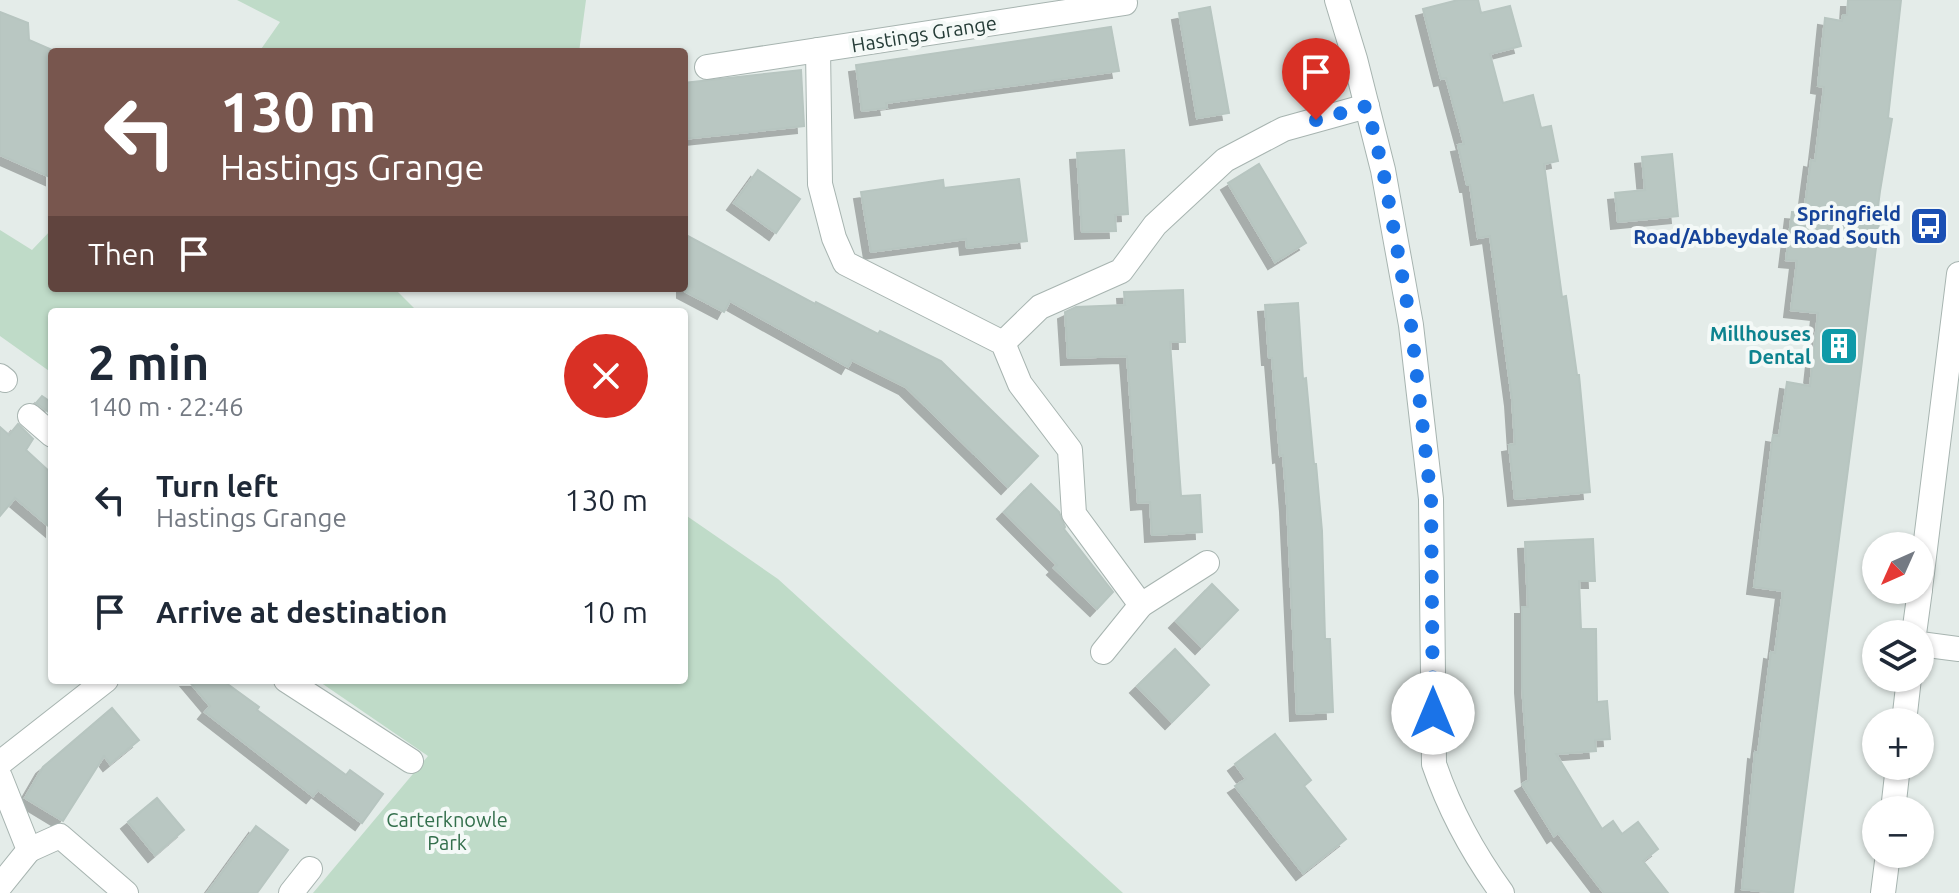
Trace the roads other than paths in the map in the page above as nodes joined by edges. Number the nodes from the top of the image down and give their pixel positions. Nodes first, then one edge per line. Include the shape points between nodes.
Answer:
1 (1337, 0) edge
2 (1125, 3) dead end
3 (818, 50) junction
4 (707, 67) dead end
5 (1367, 106) junction
6 (1959, 274) edge
7 (1003, 343) junction
8 (30, 416) dead end
9 (48, 432) edge
10 (1927, 532) edge
11 (1207, 563) dead end
12 (1141, 605) junction
13 (1934, 646) edge
14 (1959, 649) edge
15 (1103, 652) dead end
16 (101, 684) edge
17 (292, 684) edge
18 (411, 761) dead end
19 (0, 763) edge
20 (0, 777) edge
21 (29, 850) junction
22 (1886, 868) edge
23 (310, 869) dead end
24 (0, 886) edge
25 (126, 893) edge
26 (291, 893) edge
27 (1502, 893) edge
28 (1883, 893) edge

1 - 5 street
2 - 3 street, Hastings Grange
3 - 4 street, Hastings Grange
3 - 7 street via 820,184 845,263
5 - 7 street via 1284,129 1225,160 1155,225 1121,271 1040,307
5 - 27 street via 1411,325 1431,499 1434,764 1446,800
6 - 10 street
7 - 12 street via 1020,384 1070,450 1074,514
8 - 9 street
11 - 12 street
12 - 15 street
13 - 14 street
16 - 19 street
17 - 18 street
20 - 21 street
21 - 24 street
21 - 25 street via 60,836
22 - 28 street
23 - 26 street

